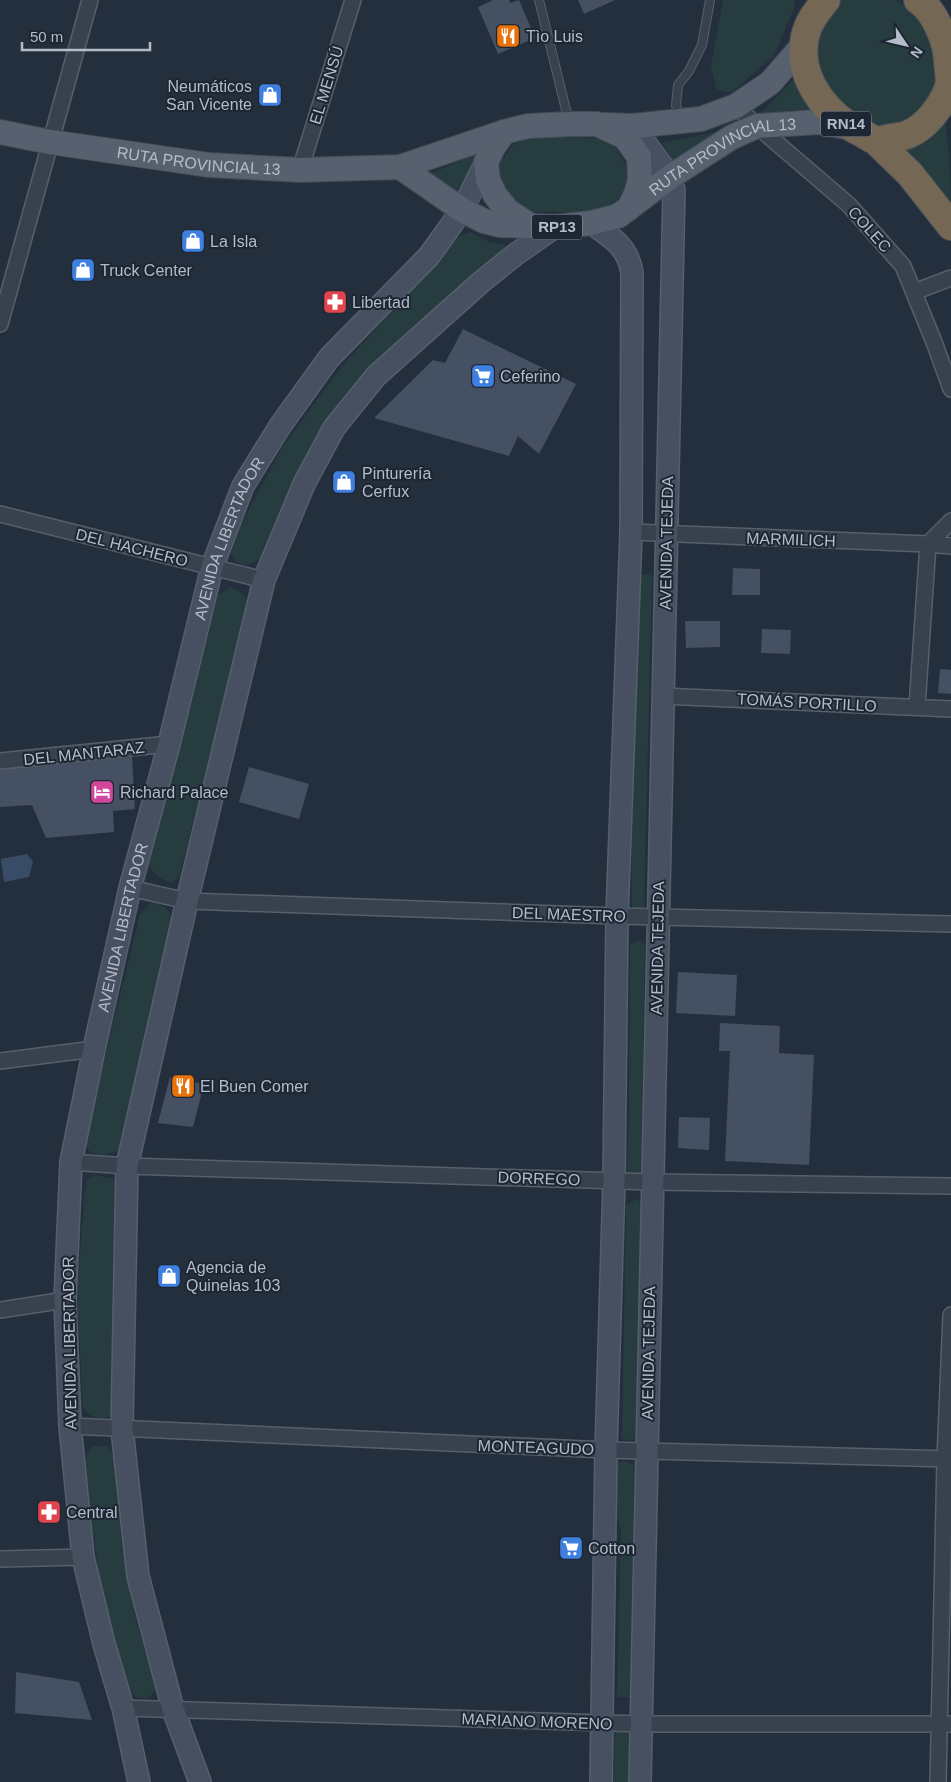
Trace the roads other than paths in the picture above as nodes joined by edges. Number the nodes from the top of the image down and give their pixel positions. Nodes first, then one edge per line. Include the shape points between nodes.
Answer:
1 (90, 0) edge
2 (353, 0) edge
3 (539, 0) edge
4 (710, 0) edge
5 (919, 1) edge
6 (817, 6) edge
7 (804, 44) junction
8 (947, 98) edge
9 (736, 106) junction
10 (680, 122) junction
11 (570, 124) junction
12 (597, 124) junction
13 (633, 126) junction
14 (757, 126) junction
15 (0, 132) edge
16 (504, 132) junction
17 (864, 134) junction
18 (50, 142) junction
19 (486, 162) junction
20 (400, 167) junction
21 (300, 170) junction
22 (670, 177) junction
23 (629, 208) junction
24 (462, 210) junction
25 (591, 223) junction
26 (531, 226) junction
27 (951, 226) edge
28 (555, 227) junction
29 (951, 278) edge
30 (914, 292) junction
31 (0, 324) edge
32 (951, 389) edge
33 (0, 514) edge
34 (951, 521) edge
35 (631, 532) junction
36 (666, 534) junction
37 (928, 544) junction
38 (951, 546) edge
39 (212, 567) junction
40 (264, 580) junction
41 (662, 696) junction
42 (917, 707) junction
43 (951, 709) edge
44 (169, 744) junction
45 (0, 761) edge
46 (130, 888) junction
47 (187, 901) junction
48 (617, 916) junction
49 (657, 917) junction
50 (951, 924) edge
51 (94, 1049) junction
52 (0, 1061) edge
53 (71, 1162) junction
54 (127, 1166) junction
55 (614, 1180) junction
56 (652, 1182) junction
57 (951, 1186) edge
58 (64, 1300) junction
59 (0, 1310) edge
60 (951, 1315) edge
61 (70, 1426) junction
62 (122, 1429) junction
63 (606, 1450) junction
64 (646, 1450) junction
65 (948, 1459) edge
66 (83, 1557) junction
67 (0, 1558) edge
68 (122, 1708) junction
69 (173, 1709) junction
70 (602, 1723) junction
71 (641, 1724) junction
72 (945, 1724) edge
73 (139, 1782) edge
74 (200, 1782) edge
75 (601, 1782) edge
76 (640, 1782) edge
77 (938, 1782) edge

1 - 18 street
2 - 21 street, EL MENSÚ
3 - 11 lane
4 - 10 lane via 702,45 678,85 676,105
5 - 8 highway, RN14 via 934,18 943,38 948,58
6 - 7 highway, RN14
7 - 9 main road via 770,83
7 - 17 highway, RN14 via 806,71 816,91 834,116
8 - 17 highway, RN14 via 922,126 907,135
9 - 10 main road via 701,119
9 - 14 street, COLEC
10 - 13 main road
11 - 12 main road
11 - 16 main road via 528,126
12 - 13 main road
12 - 23 main road via 625,137 639,157 640,179
13 - 22 main road, AVENIDA TEJEDA
14 - 17 main road, RUTA PROVINCIAL 13 / RP13 via 818,122
14 - 22 main road, RUTA PROVINCIAL 13 / RP13 via 732,137
14 - 30 street, COLEC via 849,205 903,266
15 - 18 main road, RUTA PROVINCIAL 13
16 - 19 main road
16 - 20 main road, RUTA PROVINCIAL 13
17 - 27 highway, RN14 via 910,174
18 - 21 main road, RUTA PROVINCIAL 13 via 209,165
18 - 31 street
19 - 24 main road, AVENIDA LIBERTADOR
19 - 26 main road, RP13 via 488,180 495,195 508,210
20 - 21 main road, RUTA PROVINCIAL 13
20 - 24 main road, RP13
22 - 23 main road, RUTA PROVINCIAL 13 / RP13
22 - 36 main road, AVENIDA TEJEDA via 674,190
23 - 25 main road, RP13 via 618,216
24 - 26 main road, RP13 via 500,225
24 - 39 main road, AVENIDA LIBERTADOR via 429,256 329,358 280,426 243,486
25 - 28 main road, RP13
25 - 35 main road via 619,243 631,261
26 - 28 main road, RP13
28 - 40 main road via 480,282 376,376 334,428 304,484
29 - 30 street
30 - 32 street, COLEC
33 - 39 street, DEL HACHERO
34 - 37 street
35 - 36 street, MARMILICH
35 - 48 main road
36 - 37 street, MARMILICH
36 - 41 main road, AVENIDA TEJEDA
37 - 38 street, MARMILICH
37 - 42 street
39 - 40 street, DEL HACHERO
39 - 44 main road, AVENIDA LIBERTADOR
40 - 47 main road
41 - 42 street, TOMÁS PORTILLO
41 - 49 main road, AVENIDA TEJEDA
42 - 43 street, TOMÁS PORTILLO
44 - 45 street, DEL MANTARAZ
44 - 46 main road, AVENIDA LIBERTADOR
46 - 47 street, DEL MAESTRO
46 - 51 main road, AVENIDA LIBERTADOR
47 - 48 street, DEL MAESTRO
47 - 54 main road
48 - 49 street, DEL MAESTRO
48 - 55 main road
49 - 50 street, DEL MAESTRO
49 - 56 main road, AVENIDA TEJEDA
51 - 52 street
51 - 53 main road, AVENIDA LIBERTADOR
53 - 54 street, DORREGO
53 - 58 main road, AVENIDA LIBERTADOR
54 - 55 street, DORREGO
54 - 62 main road
55 - 56 street, DORREGO
55 - 63 main road
56 - 57 street, DORREGO
56 - 64 main road, AVENIDA TEJEDA
58 - 59 street
58 - 61 main road, AVENIDA LIBERTADOR
60 - 65 street
61 - 62 street, MONTEAGUDO
61 - 66 main road, AVENIDA LIBERTADOR
62 - 63 street, MONTEAGUDO
62 - 69 main road via 138,1576
63 - 64 street, MONTEAGUDO
63 - 70 main road
64 - 65 street, MONTEAGUDO
64 - 71 main road, AVENIDA TEJEDA
65 - 72 street
66 - 67 street
66 - 68 main road, AVENIDA LIBERTADOR
68 - 69 street, MARIANO MORENO
68 - 73 main road, AVENIDA LIBERTADOR
69 - 70 street, MARIANO MORENO
69 - 74 main road
70 - 71 street, MARIANO MORENO
70 - 75 main road
71 - 72 street, MARIANO MORENO
71 - 76 main road, AVENIDA TEJEDA
72 - 77 street

